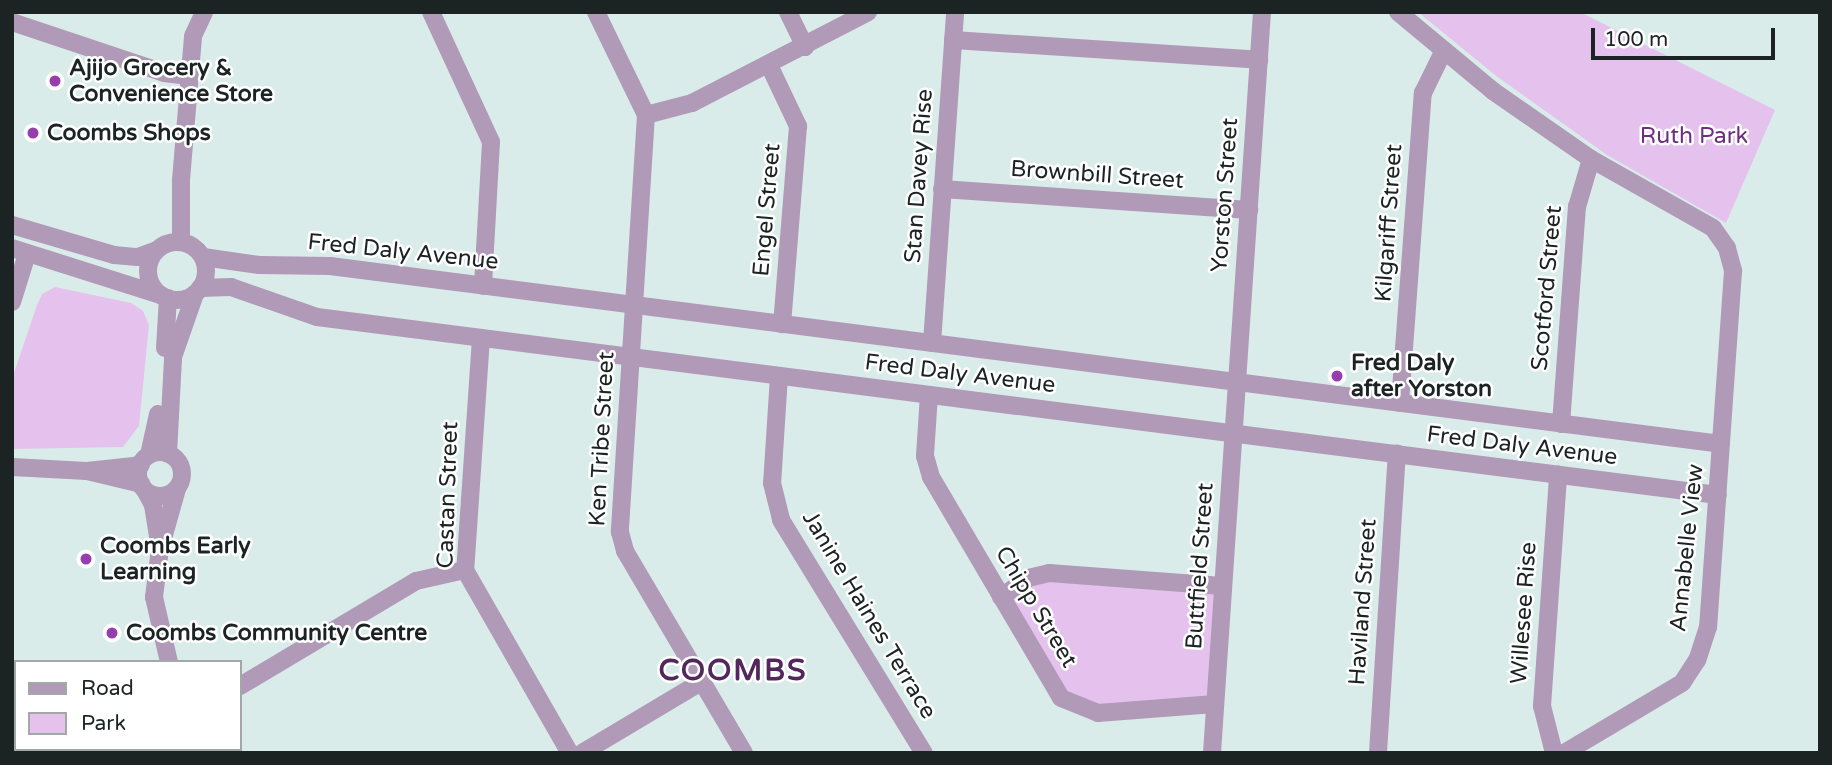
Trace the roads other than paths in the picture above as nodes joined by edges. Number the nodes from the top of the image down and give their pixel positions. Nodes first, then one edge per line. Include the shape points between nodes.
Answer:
1 (204, 12) edge
2 (431, 12) edge
3 (596, 12) edge
4 (788, 12) edge
5 (868, 12) edge
6 (955, 12) edge
7 (1262, 12) edge
8 (1398, 12) edge
9 (12, 22) edge
10 (953, 40) junction
11 (805, 47) junction
12 (1443, 52) junction
13 (1259, 60) junction
14 (769, 65) junction
15 (189, 76) junction
16 (646, 115) junction
17 (1591, 159) junction
18 (943, 189) junction
19 (1248, 210) junction
20 (12, 225) edge
21 (167, 245) junction
22 (20, 251) edge
23 (203, 257) junction
24 (483, 286) junction
25 (198, 291) junction
26 (165, 297) junction
27 (12, 302) edge
28 (633, 305) junction
29 (782, 324) junction
30 (481, 338) junction
31 (932, 343) junction
32 (630, 357) junction
33 (779, 376) junction
34 (1237, 382) junction
35 (929, 395) junction
36 (1400, 403) junction
37 (1561, 424) junction
38 (1233, 433) junction
39 (1721, 444) junction
40 (168, 454) junction
41 (1397, 454) junction
42 (145, 460) junction
43 (12, 467) edge
44 (87, 471) junction
45 (1558, 475) junction
46 (143, 487) junction
47 (177, 489) junction
48 (1718, 495) junction
49 (160, 549) junction
50 (465, 570) junction
51 (1223, 586) junction
52 (1002, 597) junction
53 (169, 660) edge
54 (701, 682) junction
55 (242, 684) edge
56 (1215, 704) junction
57 (570, 753) edge
58 (582, 753) edge
59 (744, 753) edge
60 (924, 753) edge
61 (1212, 753) edge
62 (1377, 753) edge
63 (1554, 753) edge
64 (1564, 753) edge

1 - 15 street via 192,36
2 - 24 street via 491,142
3 - 16 street
4 - 11 street
5 - 11 street
6 - 10 street, Stan Davey Rise
7 - 13 street, Yorston Street
8 - 12 street, Annabelle View
9 - 15 street via 164,73
10 - 13 street
10 - 18 street, Stan Davey Rise
11 - 14 street
12 - 17 street, Annabelle View
12 - 36 street, Kilgariff Street via 1423,93
13 - 19 street, Yorston Street
14 - 16 street via 692,103
14 - 29 street, Engel Street via 798,126
15 - 21 street via 181,180
16 - 28 street, Ken Tribe Street
17 - 37 street, Scotford Street via 1577,207
17 - 39 street, Annabelle View via 1695,216 1713,228 1727,248 1734,271
18 - 19 street, Brownbill Street
18 - 31 street, Stan Davey Rise
19 - 34 street, Yorston Street
20 - 21 street via 114,255 138,257
21 - 23 street, Fred Daly Avenue
21 - 26 street via 148,274
22 - 26 street, Fred Daly Avenue
22 - 27 street
23 - 24 street, Fred Daly Avenue via 259,265 330,266
23 - 25 street via 206,273
24 - 28 street, Fred Daly Avenue
25 - 26 street, Fred Daly Avenue
25 - 30 street, Fred Daly Avenue via 231,287 317,317
25 - 40 street via 173,357
26 - 42 street via 157,424
28 - 29 street, Fred Daly Avenue
28 - 32 street, Ken Tribe Street
29 - 31 street, Fred Daly Avenue
30 - 32 street, Fred Daly Avenue
30 - 50 street, Castan Street
31 - 34 street, Fred Daly Avenue
32 - 33 street, Fred Daly Avenue
32 - 54 street, Ken Tribe Street via 620,532 625,551
33 - 35 street, Fred Daly Avenue
33 - 60 street, Janine Haines Terrace via 772,483 781,520
34 - 36 street, Fred Daly Avenue
34 - 38 street, Buttfield Street
35 - 38 street, Fred Daly Avenue
35 - 52 street, Chipp Street via 925,456 931,478
36 - 37 street, Fred Daly Avenue
37 - 39 street, Fred Daly Avenue
38 - 41 street, Fred Daly Avenue
38 - 51 street, Buttfield Street
39 - 48 street, Annabelle View
40 - 42 street
40 - 47 street via 182,469
41 - 45 street, Fred Daly Avenue
41 - 62 street, Haviland Street
42 - 44 street
42 - 46 street
43 - 44 street
44 - 46 street
45 - 48 street, Fred Daly Avenue
45 - 63 street, Willesee Rise via 1542,706
46 - 47 street via 159,496
46 - 49 street via 153,505
47 - 49 street
48 - 64 street, Annabelle View via 1708,627 1697,660 1682,682
49 - 53 street via 154,597
50 - 55 street via 415,581
50 - 57 street, Castan Street
51 - 52 street via 1049,573 1028,578
51 - 56 street, Buttfield Street
52 - 56 street, Chipp Street via 1061,698 1098,713
54 - 58 street
54 - 59 street, Ken Tribe Street
56 - 61 street, Buttfield Street

